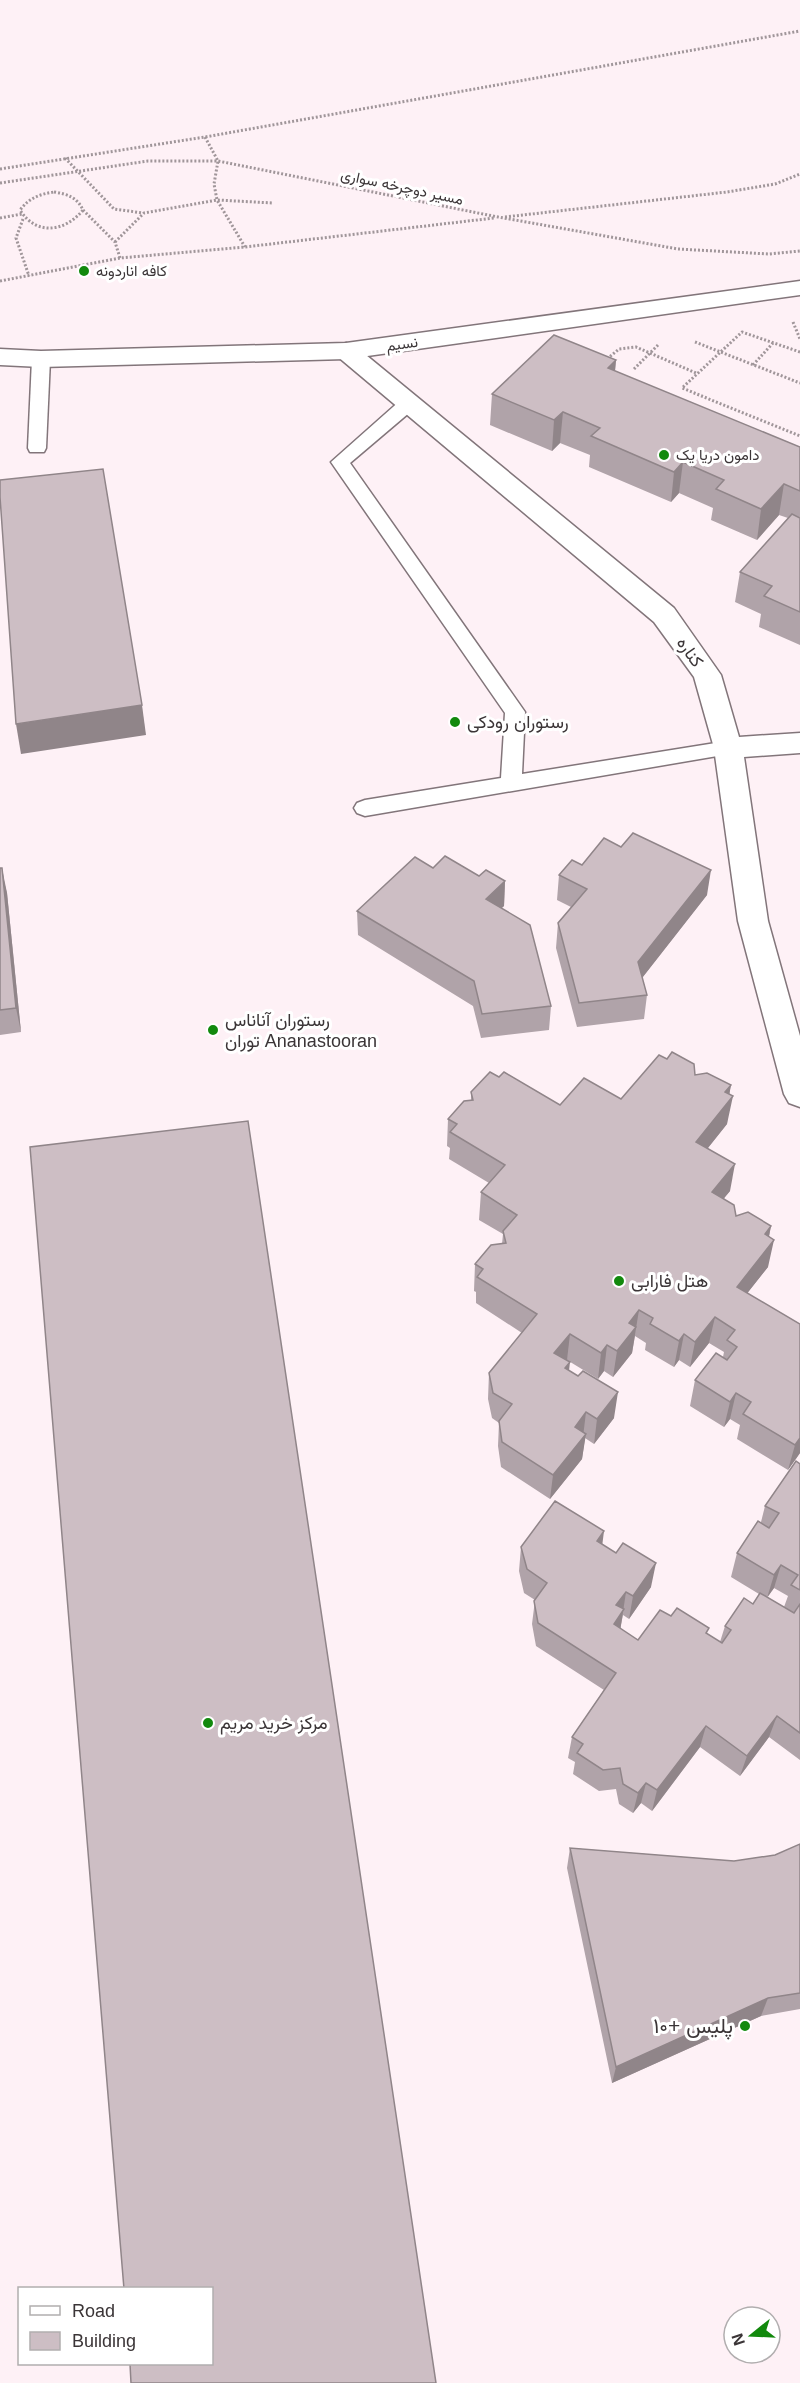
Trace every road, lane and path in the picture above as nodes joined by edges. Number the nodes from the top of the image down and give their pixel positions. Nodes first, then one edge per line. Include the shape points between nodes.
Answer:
1 (800, 31) edge
2 (205, 137) junction
3 (65, 158) junction
4 (218, 161) junction
5 (0, 169) edge
6 (76, 171) junction
7 (800, 174) edge
8 (0, 183) edge
9 (217, 200) junction
10 (273, 203) dead end
11 (83, 210) junction
12 (144, 213) junction
13 (22, 214) junction
14 (498, 217) junction
15 (0, 218) edge
16 (23, 219) junction
17 (115, 242) junction
18 (245, 247) junction
19 (800, 251) edge
20 (120, 258) junction
21 (29, 276) junction
22 (0, 281) edge
23 (800, 288) edge
24 (695, 342) dead end
25 (774, 343) junction
26 (658, 345) dead end
27 (346, 351) junction
28 (719, 351) junction
29 (800, 352) edge
30 (649, 353) junction
31 (0, 357) edge
32 (41, 359) junction
33 (606, 359) edge
34 (753, 364) junction
35 (634, 369) dead end
36 (696, 373) junction
37 (800, 383) edge
38 (409, 403) junction
39 (800, 436) edge
40 (37, 448) dead end
41 (800, 743) edge
42 (728, 748) junction
43 (511, 783) junction
44 (365, 808) dead end
45 (800, 1094) edge

1 - 2 path
2 - 3 path
2 - 4 path
3 - 5 path
3 - 6 path
4 - 6 path, مسیر دوچرخه سواری via 148,161
4 - 9 path via 214,184
4 - 14 path, مسیر دوچرخه سواری
6 - 8 path, مسیر دوچرخه سواری
6 - 12 path via 114,209
7 - 14 path via 775,184 727,192
9 - 10 path
9 - 12 path
9 - 18 path
11 - 13 path via 80,201 69,194 54,192 26,201 20,210
11 - 16 path via 78,219 66,226 50,229
11 - 17 path
12 - 17 path
13 - 15 path
13 - 16 path
14 - 18 path
14 - 19 path, مسیر دوچرخه سواری via 678,249 769,254
16 - 21 path via 16,238
17 - 20 path
18 - 20 path
20 - 21 path
21 - 22 path
23 - 27 street, نسیم
24 - 28 path
25 - 28 path via 742,332
25 - 29 path
25 - 34 path
26 - 30 path
27 - 32 street, نسیم
27 - 38 street, کناره
28 - 34 path
28 - 36 path
30 - 33 path via 636,347 619,350
30 - 35 path
30 - 36 path
31 - 32 street, نسیم
32 - 40 lane
34 - 37 path
36 - 39 path via 682,388
38 - 42 street, کناره via 664,615 707,675
38 - 43 lane via 340,462 515,712
41 - 42 street
42 - 43 lane
42 - 45 street, کناره via 753,921
43 - 44 lane

